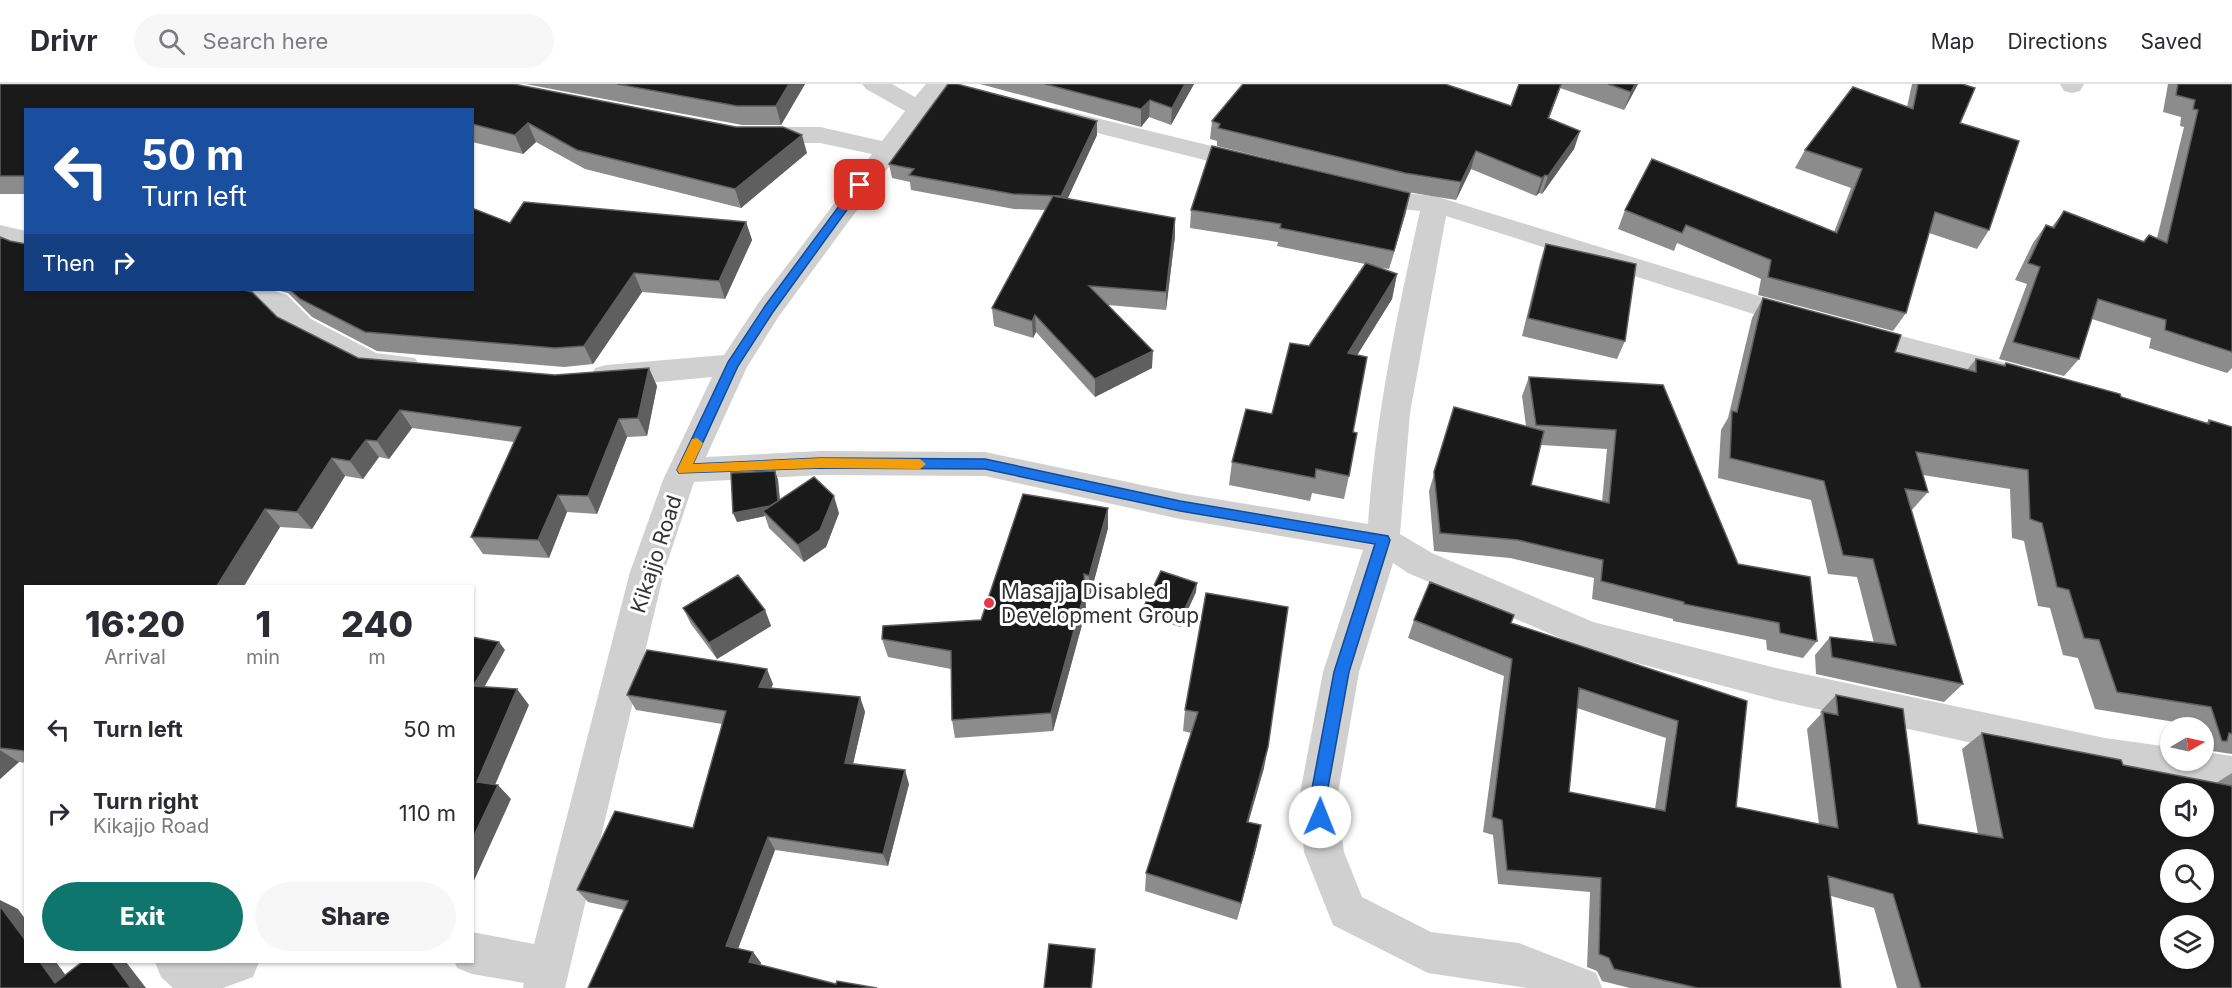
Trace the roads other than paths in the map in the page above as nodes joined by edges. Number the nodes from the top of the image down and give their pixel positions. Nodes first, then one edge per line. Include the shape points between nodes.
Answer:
1 (874, 84) edge
2 (949, 86) edge
3 (918, 109) junction
4 (1032, 109) edge
5 (731, 133) edge
6 (886, 150) junction
7 (1283, 171) edge
8 (1337, 184) edge
9 (1435, 204) junction
10 (0, 234) edge
11 (24, 240) edge
12 (247, 291) edge
13 (733, 365) junction
14 (428, 368) edge
15 (575, 379) edge
16 (2036, 382) edge
17 (684, 470) junction
18 (1383, 540) junction
19 (2232, 773) edge
20 (474, 954) edge
21 (177, 963) edge
22 (234, 963) edge
23 (547, 978) edge
24 (1581, 988) edge

1 - 3 street
2 - 3 street, Kikajjo Road
3 - 6 street, Kikajjo Road
4 - 7 street
5 - 6 street via 820,135
6 - 13 street, Kikajjo Road via 769,309
8 - 9 street via 1401,201
9 - 16 street via 1770,311
9 - 18 street via 1393,414
10 - 11 street
12 - 14 street via 278,302 301,326 371,363
13 - 15 street
13 - 17 street, Kikajjo Road
17 - 18 street via 820,463 985,464 1180,506
17 - 23 street, Kikajjo Road via 647,572
18 - 19 street via 1420,563 1588,634 1776,684 2071,748
18 - 24 street via 1341,672 1318,799 1324,852 1347,911 1428,952 1519,964
20 - 23 street
21 - 22 street via 192,978

